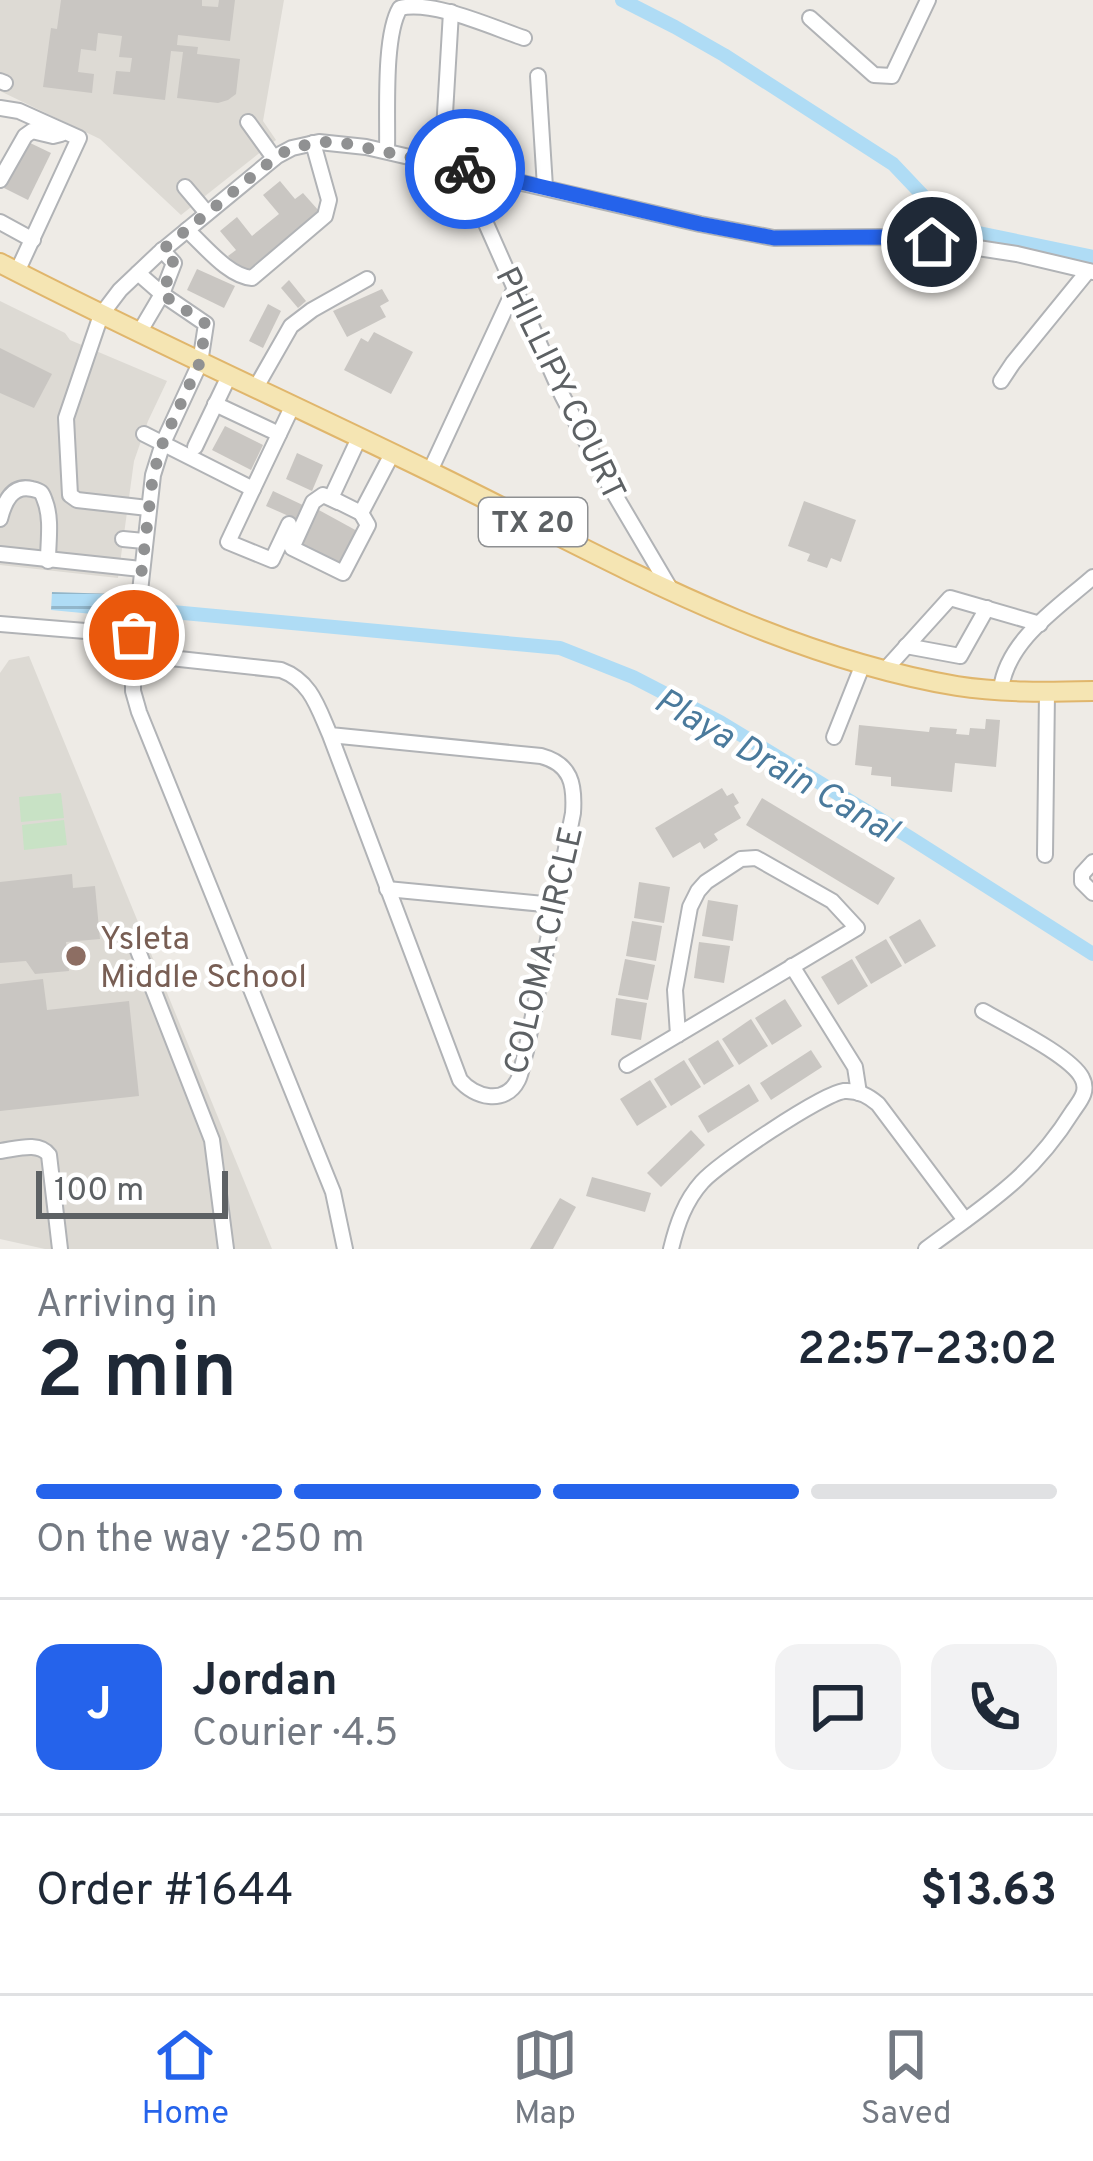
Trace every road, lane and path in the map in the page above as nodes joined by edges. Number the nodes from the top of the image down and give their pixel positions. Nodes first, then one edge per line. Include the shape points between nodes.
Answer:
1 (928, 0) edge
2 (451, 12) junction
3 (810, 17) dead end
4 (524, 38) dead end
5 (538, 76) dead end
6 (0, 108) edge
7 (248, 122) dead end
8 (66, 132) junction
9 (313, 143) junction
10 (387, 152) junction
11 (274, 158) junction
12 (442, 164) junction
13 (469, 170) junction
14 (0, 181) edge
15 (544, 187) junction
16 (184, 188) dead end
17 (207, 213) junction
18 (0, 222) edge
19 (187, 230) junction
20 (33, 239) junction
21 (162, 250) junction
22 (9, 267) edge
23 (1090, 271) edge
24 (138, 273) junction
25 (367, 279) dead end
26 (514, 290) junction
27 (162, 294) junction
28 (101, 315) junction
29 (140, 334) junction
30 (200, 362) junction
31 (229, 376) junction
32 (1001, 381) dead end
33 (255, 389) junction
34 (215, 404) junction
35 (292, 406) junction
36 (144, 434) dead end
37 (279, 434) junction
38 (359, 438) junction
39 (163, 442) junction
40 (195, 447) dead end
41 (392, 454) junction
42 (430, 471) junction
43 (253, 489) junction
44 (338, 502) junction
45 (148, 508) junction
46 (362, 513) junction
47 (0, 519) edge
48 (289, 524) dead end
49 (123, 539) dead end
50 (144, 542) junction
51 (0, 554) edge
52 (48, 561) junction
53 (141, 569) junction
54 (1093, 577) edge
55 (671, 590) junction
56 (987, 608) junction
57 (0, 624) edge
58 (1040, 624) junction
59 (134, 635) junction
60 (906, 646) junction
61 (133, 654) junction
62 (862, 664) junction
63 (884, 670) junction
64 (1000, 689) junction
65 (1093, 691) edge
66 (1047, 692) junction
67 (330, 735) junction
68 (834, 737) dead end
69 (1046, 855) dead end
70 (1093, 862) edge
71 (387, 889) junction
72 (1093, 893) edge
73 (554, 905) junction
74 (135, 943) dead end
75 (792, 967) junction
76 (983, 1012) dead end
77 (678, 1035) junction
78 (627, 1065) dead end
79 (860, 1093) junction
80 (0, 1151) edge
81 (965, 1220) junction
82 (60, 1249) edge
83 (226, 1249) edge
84 (345, 1249) edge
85 (671, 1249) edge
86 (926, 1249) edge

1 - 3 street via 892,76 871,72
2 - 4 street
2 - 10 street via 410,5 394,18
2 - 12 street
5 - 15 street
6 - 8 street
7 - 11 street
8 - 14 street via 25,136
8 - 20 street via 79,138
9 - 10 street
9 - 11 street
9 - 19 street via 326,216 252,278
10 - 12 street
11 - 17 street
12 - 13 street
13 - 15 street
13 - 26 street, PHILLIPY COURT
15 - 23 street via 774,238 932,242
16 - 17 street
17 - 19 street
18 - 20 street
19 - 21 street
20 - 22 street
21 - 24 street
21 - 27 street via 174,263
22 - 28 main road, TX 20
23 - 32 street
24 - 27 street
24 - 28 street
25 - 33 street via 298,319
26 - 42 street
26 - 55 street, PHILLIPY COURT via 604,478
27 - 29 street
27 - 30 street via 206,324
28 - 29 main road, TX 20
28 - 45 street via 66,418 68,489 76,500
29 - 30 main road, TX 20
30 - 31 main road, TX 20
30 - 39 street
31 - 33 main road, TX 20
31 - 34 street
33 - 35 main road, TX 20
34 - 37 street
34 - 40 street
35 - 37 street
35 - 38 main road, TX 20
36 - 39 street
37 - 43 street
38 - 41 main road, TX 20
38 - 44 street via 331,498
39 - 43 street
39 - 45 street
41 - 42 main road, TX 20
41 - 46 street
42 - 55 main road, TX 20
43 - 48 street via 228,542 272,560
44 - 46 street
44 - 46 street via 323,495 313,502 292,548 344,573 368,525
45 - 50 street
47 - 52 street via 11,494 38,490 48,515
49 - 50 street
50 - 53 street
51 - 52 street
52 - 53 street
53 - 59 street
54 - 58 street
55 - 62 main road, TX 20
56 - 58 street
56 - 60 street via 950,598
56 - 60 street via 960,656
57 - 59 street
58 - 64 street via 1010,656
59 - 61 street
60 - 63 street
61 - 67 street, COLOMA CIRCLE via 281,670 310,691
61 - 84 street via 139,712 333,1192
62 - 63 main road, TX 20
62 - 68 street
63 - 64 main road, TX 20
64 - 66 main road, TX 20
65 - 66 main road, TX 20
66 - 69 street
67 - 71 street, COLOMA CIRCLE
67 - 73 street, COLOMA CIRCLE via 558,762 574,794
70 - 72 street via 1082,882
71 - 73 street
71 - 73 street, COLOMA CIRCLE via 460,1079 481,1096 511,1090 519,1078
74 - 83 street via 212,1140
75 - 77 street
75 - 77 street via 857,928 832,902 756,857 741,859 706,882 690,907 675,990
75 - 79 street via 855,1067
76 - 81 street via 1066,1060 1085,1090 1033,1166
77 - 78 street
79 - 81 street via 878,1104
79 - 85 street via 830,1096 715,1169 684,1208
80 - 82 street via 39,1147 50,1155
81 - 86 street

